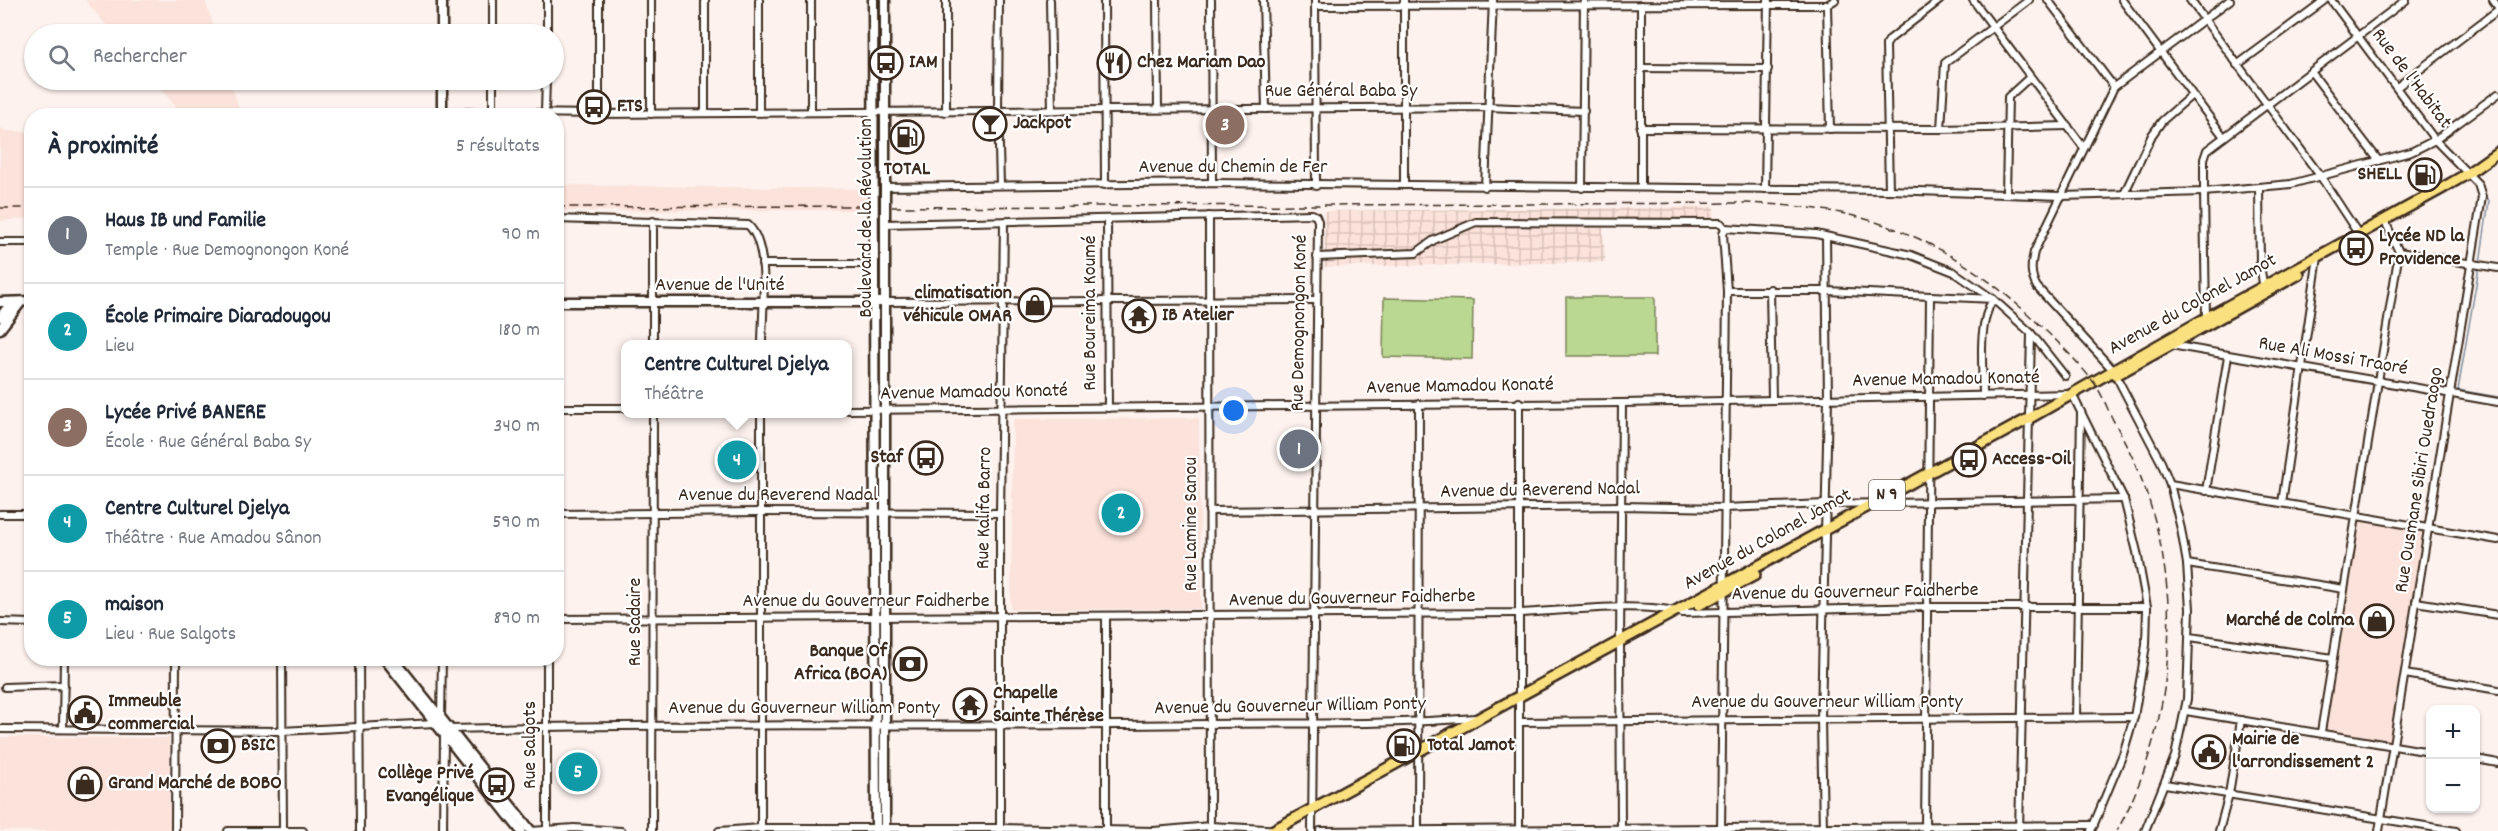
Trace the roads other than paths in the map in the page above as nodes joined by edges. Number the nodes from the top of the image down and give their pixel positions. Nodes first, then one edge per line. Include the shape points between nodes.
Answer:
1 (442, 0) edge
2 (493, 0) edge
3 (547, 0) edge
4 (600, 0) edge
5 (651, 0) edge
6 (705, 0) edge
7 (759, 0) edge
8 (811, 0) edge
9 (873, 0) edge
10 (885, 0) edge
11 (946, 0) edge
12 (999, 0) edge
13 (1050, 0) edge
14 (1104, 0) edge
15 (1157, 0) edge
16 (1210, 0) edge
17 (1263, 0) edge
18 (1834, 0) edge
19 (1940, 0) edge
20 (1972, 0) edge
21 (2029, 0) edge
22 (2048, 0) edge
23 (2122, 0) edge
24 (2190, 0) edge
25 (2230, 0) edge
26 (2325, 0) edge
27 (2331, 0) edge
28 (2406, 0) edge
29 (2493, 0) edge
30 (1768, 2) edge
31 (1315, 3) edge
32 (1404, 3) edge
33 (1493, 3) edge
34 (1584, 3) edge
35 (1641, 5) junction
36 (1827, 5) junction
37 (2498, 9) edge
38 (2204, 19) junction
39 (442, 24) edge
40 (493, 24) edge
41 (547, 24) edge
42 (1993, 27) junction
43 (2359, 37) junction
44 (2161, 52) junction
45 (2238, 65) junction
46 (1641, 68) junction
47 (1768, 69) junction
48 (2312, 73) junction
49 (2030, 77) junction
50 (2114, 87) junction
51 (2397, 87) junction
52 (442, 90) edge
53 (493, 90) edge
54 (546, 90) edge
55 (2498, 94) edge
56 (2192, 95) junction
57 (2267, 105) junction
58 (1488, 107) junction
59 (442, 108) edge
60 (493, 108) edge
61 (545, 108) edge
62 (1404, 108) junction
63 (1158, 109) junction
64 (1212, 109) junction
65 (1266, 109) junction
66 (1316, 109) junction
67 (998, 110) junction
68 (1052, 110) junction
69 (1105, 110) junction
70 (879, 111) junction
71 (945, 111) junction
72 (1584, 111) junction
73 (759, 112) junction
74 (812, 112) junction
75 (564, 113) edge
76 (705, 113) junction
77 (600, 114) junction
78 (651, 114) junction
79 (2068, 126) junction
80 (1640, 128) junction
81 (1830, 129) junction
82 (1888, 129) junction
83 (1941, 129) junction
84 (2008, 129) junction
85 (1767, 130) junction
86 (2224, 137) junction
87 (2436, 140) junction
88 (2084, 148) junction
89 (2498, 152) edge
90 (2498, 160) edge
91 (2379, 161) junction
92 (2470, 176) junction
93 (2321, 177) junction
94 (1212, 183) junction
95 (1000, 185) junction
96 (1105, 185) junction
97 (1316, 186) junction
98 (1404, 186) junction
99 (884, 187) junction
100 (1485, 187) junction
101 (1641, 187) junction
102 (1582, 188) junction
103 (2259, 188) junction
104 (1765, 189) junction
105 (1889, 190) junction
106 (2204, 192) junction
107 (2006, 194) junction
108 (2124, 194) junction
109 (2061, 196) junction
110 (1209, 216) junction
111 (564, 219) edge
112 (1107, 219) junction
113 (653, 221) junction
114 (1004, 222) junction
115 (884, 224) junction
116 (2386, 224) junction
117 (1725, 228) junction
118 (2359, 235) junction
119 (1826, 237) junction
120 (0, 242) edge
121 (24, 242) edge
122 (2399, 252) junction
123 (1317, 257) junction
124 (2318, 260) junction
125 (762, 264) junction
126 (875, 264) junction
127 (2472, 264) junction
128 (2498, 268) edge
129 (1770, 290) junction
130 (2264, 290) junction
131 (1727, 291) junction
132 (1827, 291) junction
133 (1930, 296) junction
134 (1993, 299) junction
135 (1317, 300) junction
136 (1107, 301) junction
137 (1209, 301) junction
138 (0, 302) edge
139 (12, 302) junction
140 (21, 302) junction
141 (24, 302) edge
142 (564, 302) edge
143 (653, 302) junction
144 (880, 302) junction
145 (1004, 302) junction
146 (763, 303) junction
147 (0, 317) edge
148 (2206, 318) junction
149 (0, 329) edge
150 (2031, 333) junction
151 (653, 340) edge
152 (762, 340) edge
153 (2167, 343) junction
154 (2228, 356) junction
155 (2301, 369) junction
156 (2115, 373) junction
157 (2065, 376) dead end
158 (2377, 382) junction
159 (2450, 393) junction
160 (1983, 396) junction
161 (2029, 396) junction
162 (2073, 396) junction
163 (1928, 397) junction
164 (1828, 398) junction
165 (1772, 399) junction
166 (1726, 400) junction
167 (1519, 402) junction
168 (2498, 402) edge
169 (1622, 403) junction
170 (1419, 404) junction
171 (1315, 405) junction
172 (1209, 406) junction
173 (564, 408) edge
174 (621, 408) edge
175 (1108, 408) junction
176 (1003, 409) junction
177 (852, 410) edge
178 (879, 410) junction
179 (2081, 411) junction
180 (653, 418) edge
181 (760, 418) edge
182 (2028, 422) junction
183 (1928, 477) junction
184 (2170, 484) junction
185 (2206, 491) junction
186 (2124, 499) junction
187 (2078, 501) junction
188 (2026, 502) junction
189 (1882, 503) junction
190 (2282, 503) junction
191 (1825, 504) junction
192 (1872, 504) junction
193 (1928, 504) junction
194 (1622, 506) junction
195 (1519, 508) junction
196 (1724, 508) junction
197 (1419, 509) junction
198 (1314, 510) junction
199 (1209, 511) junction
200 (760, 512) junction
201 (652, 513) junction
202 (880, 513) junction
203 (1000, 513) junction
204 (0, 514) edge
205 (24, 514) edge
206 (564, 514) edge
207 (2356, 517) junction
208 (2428, 530) junction
209 (1824, 533) junction
210 (2498, 539) edge
211 (2187, 564) junction
212 (1723, 589) junction
213 (2344, 589) junction
214 (2416, 602) junction
215 (1928, 607) junction
216 (2147, 607) junction
217 (1621, 608) junction
218 (2024, 608) junction
219 (2077, 608) junction
220 (1824, 610) junction
221 (1679, 612) junction
222 (1722, 612) junction
223 (1419, 614) junction
224 (1519, 614) junction
225 (1313, 615) junction
226 (2498, 615) edge
227 (1209, 616) junction
228 (880, 618) junction
229 (1000, 618) junction
230 (1106, 618) junction
231 (564, 619) edge
232 (652, 619) junction
233 (760, 619) junction
234 (0, 622) edge
235 (24, 623) edge
236 (2190, 637) junction
237 (1620, 645) junction
238 (2333, 658) junction
239 (64, 666) edge
240 (176, 666) edge
241 (282, 666) edge
242 (359, 666) edge
243 (391, 666) edge
244 (399, 666) edge
245 (441, 666) edge
246 (547, 666) edge
247 (2405, 674) junction
248 (64, 685) junction
249 (5, 687) dead end
250 (2498, 690) edge
251 (1519, 701) junction
252 (2186, 711) junction
253 (2134, 717) junction
254 (1482, 718) junction
255 (2021, 718) junction
256 (2076, 718) junction
257 (1821, 719) junction
258 (1925, 719) junction
259 (438, 720) junction
260 (1722, 720) junction
261 (2241, 720) junction
262 (1620, 721) junction
263 (1418, 722) junction
264 (1519, 722) junction
265 (1312, 723) junction
266 (1210, 724) junction
267 (761, 725) junction
268 (547, 726) junction
269 (652, 726) junction
270 (880, 726) junction
271 (1001, 726) junction
272 (1106, 726) junction
273 (359, 728) junction
274 (0, 729) edge
275 (63, 729) junction
276 (176, 730) junction
277 (281, 731) junction
278 (447, 732) junction
279 (2321, 732) junction
280 (2394, 746) junction
281 (2426, 751) edge
282 (1418, 755) junction
283 (2480, 760) edge
284 (2498, 763) edge
285 (2165, 784) junction
286 (2229, 794) junction
287 (1311, 813) junction
288 (2381, 819) junction
289 (1621, 828) junction
290 (1925, 828) edge
291 (2019, 828) edge
292 (2092, 828) edge
293 (1000, 829) edge
294 (1210, 829) edge
295 (1721, 829) edge
296 (1823, 829) edge
297 (761, 830) edge
298 (880, 830) edge
299 (1418, 830) edge
300 (1519, 830) edge
301 (175, 831) edge
302 (228, 831) edge
303 (283, 831) edge
304 (303, 831) edge
305 (360, 831) edge
306 (443, 831) edge
307 (521, 831) edge
308 (531, 831) edge
309 (547, 831) edge
310 (621, 831) edge
311 (652, 831) edge
312 (719, 831) edge
313 (1106, 831) edge
314 (1272, 831) edge
315 (1283, 831) edge
316 (1312, 831) edge
317 (1320, 831) edge
318 (2145, 831) edge
319 (2219, 831) edge
320 (2379, 831) edge
321 (2456, 831) edge

1 - 39 main road
2 - 40 street
3 - 41 street
4 - 77 street
5 - 78 street
6 - 76 street
7 - 73 street
8 - 74 street
9 - 70 main road, Boulevard de la Révolution
10 - 70 main road, Boulevard de la Révolution
11 - 71 street
12 - 67 street
13 - 68 street
14 - 69 street
15 - 63 street
16 - 64 street
17 - 65 street
18 - 36 street
19 - 82 street via 1887,42
20 - 42 street
21 - 42 street
22 - 50 street
23 - 44 street
24 - 38 street
25 - 38 street
26 - 45 street
27 - 43 street, Rue de l'Habitat
28 - 43 street
29 - 37 street
30 - 35 street
30 - 36 street
30 - 47 street
31 - 32 street
31 - 66 street
32 - 33 street
32 - 62 street
33 - 34 street
33 - 58 street
34 - 35 street
34 - 72 street
35 - 46 street
36 - 81 street
37 - 51 street
38 - 44 street
38 - 45 street
42 - 49 street
42 - 83 street via 1946,63
43 - 48 street
43 - 51 street, Rue de l'Habitat
44 - 50 street
44 - 56 street
45 - 57 street
46 - 47 street
46 - 80 street
47 - 85 street
48 - 57 street
48 - 91 street
49 - 79 street
49 - 84 street via 2008,95
50 - 88 street
51 - 87 street, Rue de l'Habitat
52 - 59 main road
53 - 60 street
54 - 61 street
55 - 87 street
56 - 86 street
56 - 108 street via 2152,135
57 - 86 street
57 - 93 street
58 - 62 street, Rue Général Baba Sy
58 - 72 street, Rue Général Baba Sy
58 - 100 street
62 - 66 street, Rue Général Baba Sy
62 - 98 street
63 - 64 street, Rue Général Baba Sy
63 - 69 street, Rue Général Baba Sy
64 - 65 street, Rue Général Baba Sy
64 - 94 street
65 - 66 street, Rue Général Baba Sy
66 - 97 street
67 - 68 street, Rue Général Baba Sy
67 - 71 street, Rue Général Baba Sy
67 - 95 street
68 - 69 street, Rue Général Baba Sy
69 - 96 street
70 - 71 street, Rue Général Baba Sy
70 - 74 street, Rue Général Baba Sy
70 - 99 main road, Boulevard de la Révolution
70 - 126 main road, Boulevard de la Révolution
72 - 102 street
73 - 74 street, Rue Général Baba Sy
73 - 76 street, Rue Général Baba Sy
75 - 77 street, Rue Général Baba Sy
76 - 78 street, Rue Général Baba Sy
77 - 78 street, Rue Général Baba Sy
79 - 84 street
79 - 88 street
80 - 85 street
80 - 101 street
81 - 82 street
81 - 85 street
82 - 83 street
82 - 105 street
83 - 84 street
84 - 107 street
85 - 104 street
86 - 106 street via 2205,154
87 - 91 street
87 - 92 street, Rue de l'Habitat
88 - 109 street
89 - 92 main road, Avenue du Colonel Jamot / N 9
90 - 92 main road, Avenue du Colonel Jamot / N 9
91 - 93 street
92 - 116 main road, Avenue du Colonel Jamot / N 9
92 - 127 street, Rue Ousmane Sibiri Ouedraogo via 2482,197
93 - 103 street
93 - 118 street
94 - 96 street, Avenue du Chemin de Fer
94 - 97 street, Avenue du Chemin de Fer
95 - 96 street, Avenue du Chemin de Fer
95 - 99 street, Avenue du Chemin de Fer
97 - 98 street, Avenue du Chemin de Fer
98 - 100 street, Avenue du Chemin de Fer
99 - 115 main road, Boulevard de la Révolution
100 - 102 street, Avenue du Chemin de Fer
101 - 102 street, Avenue du Chemin de Fer
101 - 104 street, Avenue du Chemin de Fer
103 - 106 street
103 - 130 street
104 - 105 street, Avenue du Chemin de Fer
105 - 107 street, Avenue du Chemin de Fer
106 - 108 street
106 - 148 street
107 - 109 street, Avenue du Chemin de Fer
108 - 109 street
109 - 156 street via 2034,252 2032,275 2037,287
110 - 112 street
110 - 123 street, Rue Demognongon Koné via 1312,214 1318,220
110 - 137 street, Rue Lamine Sanou
111 - 113 street
112 - 114 street
112 - 136 street, Rue Boureima Koumé
113 - 125 street via 748,225 758,238
113 - 143 street
114 - 115 street
114 - 145 street, Rue Kalifa Barro
115 - 144 main road, Boulevard de la Révolution
116 - 118 main road, Avenue du Colonel Jamot / N 9
116 - 122 street
116 - 124 main road, Avenue du Colonel Jamot / N 9
117 - 119 street
117 - 123 street via 1720,223 1476,222 1434,240 1416,253
117 - 131 street
118 - 124 main road, Avenue du Colonel Jamot / N 9
119 - 132 street
119 - 134 street via 1911,255 1954,272
120 - 121 street
122 - 127 street
122 - 158 street
123 - 135 street, Rue Demognongon Koné
124 - 130 main road, Avenue du Colonel Jamot / N 9
124 - 155 street
125 - 126 street
125 - 146 street
126 - 144 main road, Boulevard de la Révolution
127 - 128 street
127 - 159 street, Rue Ousmane Sibiri Ouedraogo
129 - 131 street
129 - 132 street
129 - 165 street
130 - 148 main road, Avenue du Colonel Jamot / N 9
130 - 153 main road, Avenue du Colonel Jamot / N 9
131 - 166 street
132 - 133 street
132 - 164 street
133 - 134 street
133 - 163 street
134 - 150 street
134 - 160 street via 1985,312 1983,328
135 - 137 street
135 - 171 street, Rue Demognongon Koné
136 - 137 street
136 - 145 street
136 - 175 street, Rue Boureima Koumé
137 - 172 street, Rue Lamine Sanou
138 - 139 main road
139 - 140 main road
139 - 147 main road
140 - 141 main road
140 - 149 main road
142 - 143 main road, Avenue de l'Unité
143 - 146 main road, Avenue de l'Unité
143 - 151 street
144 - 145 street
144 - 146 main road, Avenue de l'Unité
144 - 178 main road, Boulevard de la Révolution
145 - 176 street, Rue Kalifa Barro
146 - 152 street
148 - 153 main road, Avenue du Colonel Jamot / N 9
150 - 157 street
150 - 161 street
153 - 154 street, Rue Ali Mossi Traoré
153 - 156 main road, Avenue du Colonel Jamot / N 9
154 - 155 street, Rue Ali Mossi Traoré
154 - 185 street
155 - 158 street, Rue Ali Mossi Traoré
155 - 190 street
156 - 162 main road, Avenue du Colonel Jamot / N 9
156 - 184 street
158 - 159 street, Rue Ali Mossi Traoré
158 - 207 street
159 - 168 street, Rue Ali Mossi Traoré
159 - 208 street, Rue Ousmane Sibiri Ouedraogo
160 - 161 street, Avenue Mamadou Konaté
160 - 163 street, Avenue Mamadou Konaté
161 - 162 street, Avenue Mamadou Konaté
161 - 182 street
162 - 179 street
162 - 182 main road, Avenue du Colonel Jamot / N 9
163 - 164 street, Avenue Mamadou Konaté
163 - 183 street
164 - 165 street, Avenue Mamadou Konaté
164 - 191 street
165 - 166 street, Avenue Mamadou Konaté
166 - 169 street, Avenue Mamadou Konaté
166 - 196 street
167 - 169 street, Avenue Mamadou Konaté
167 - 170 street, Avenue Mamadou Konaté
167 - 195 street
169 - 194 street
170 - 171 street, Avenue Mamadou Konaté
170 - 197 street
171 - 172 street, Avenue Mamadou Konaté
171 - 198 street, Rue Demognongon Koné
172 - 175 street, Avenue Mamadou Konaté
172 - 199 street, Rue Lamine Sanou
173 - 174 street
175 - 176 street, Avenue Mamadou Konaté
176 - 178 street, Avenue Mamadou Konaté
176 - 203 street, Rue Kalifa Barro
177 - 178 street, Avenue Mamadou Konaté
178 - 202 main road, Boulevard de la Révolution
179 - 186 street
179 - 187 street
180 - 201 street, Rue Sadaire
181 - 200 street
182 - 183 main road, Avenue du Colonel Jamot / N 9
182 - 188 street
183 - 189 main road, Avenue du Colonel Jamot / N 9
183 - 192 main road, Avenue du Colonel Jamot / N 9
183 - 193 street
184 - 185 street
184 - 211 street
185 - 190 street
186 - 187 street
186 - 216 street
187 - 188 street
187 - 219 street
188 - 193 street
188 - 218 street
189 - 192 street, Avenue du Reverend Nadal
189 - 193 street
189 - 209 main road, Avenue du Colonel Jamot / N 9
190 - 207 street
191 - 192 street, Avenue du Reverend Nadal
191 - 196 street, Avenue du Reverend Nadal
191 - 209 street
192 - 209 main road, Avenue du Colonel Jamot / N 9
193 - 215 street
194 - 195 street, Avenue du Reverend Nadal
194 - 196 street, Avenue du Reverend Nadal
194 - 217 street
195 - 197 street, Avenue du Reverend Nadal
195 - 224 street
196 - 212 street
197 - 198 street, Avenue du Reverend Nadal
197 - 223 street
198 - 199 street, Avenue du Reverend Nadal
198 - 225 street, Rue Demognongon Koné
199 - 227 street, Rue Lamine Sanou
200 - 201 street, Avenue du Reverend Nadal
200 - 202 street, Avenue du Reverend Nadal
200 - 233 street
201 - 206 street, Avenue du Reverend Nadal
201 - 232 street, Rue Sadaire
202 - 203 street, Avenue du Reverend Nadal
202 - 228 main road, Boulevard de la Révolution
203 - 229 street, Rue Kalifa Barro
204 - 205 street
207 - 208 street
207 - 213 street
208 - 210 street
208 - 214 street, Rue Ousmane Sibiri Ouedraogo
209 - 212 main road, Avenue du Colonel Jamot / N 9
209 - 220 street
211 - 213 street
211 - 236 street
212 - 221 main road, Avenue du Colonel Jamot / N 9
212 - 222 street
213 - 238 street
214 - 226 street
214 - 247 street, Rue Ousmane Sibiri Ouedraogo
215 - 218 street, Avenue du Gouverneur Faidherbe
215 - 220 street, Avenue du Gouverneur Faidherbe
215 - 258 street
216 - 219 street, Avenue du Gouverneur Faidherbe
216 - 253 street via 2146,645
217 - 221 street, Avenue du Gouverneur Faidherbe
217 - 224 street, Avenue du Gouverneur Faidherbe
217 - 237 street
218 - 219 street, Avenue du Gouverneur Faidherbe
218 - 255 street
219 - 256 street
220 - 222 street, Avenue du Gouverneur Faidherbe
220 - 257 street
221 - 222 street, Avenue du Gouverneur Faidherbe
221 - 237 main road, Avenue du Colonel Jamot / N 9
222 - 260 street
223 - 224 street, Avenue du Gouverneur Faidherbe
223 - 225 street, Avenue du Gouverneur Faidherbe
223 - 263 street
224 - 251 street
225 - 227 street, Avenue du Gouverneur Faidherbe
225 - 265 street, Rue Demognongon Koné
227 - 230 street, Avenue du Gouverneur Faidherbe
227 - 266 street, Rue Lamine Sanou
228 - 229 street, Avenue du Gouverneur Faidherbe
228 - 233 street, Avenue du Gouverneur Faidherbe
228 - 270 main road, Boulevard de la Révolution
229 - 230 street, Avenue du Gouverneur Faidherbe
229 - 271 street, Rue Kalifa Barro
230 - 272 street
231 - 232 street, Avenue du Gouverneur Faidherbe
232 - 233 street, Avenue du Gouverneur Faidherbe
232 - 269 street, Rue Sadaire
233 - 267 street
234 - 235 street
236 - 238 street
236 - 252 street
237 - 251 main road, Avenue du Colonel Jamot / N 9
237 - 262 street
238 - 279 street
239 - 248 street
240 - 276 street
241 - 277 street
242 - 273 street
243 - 259 main road
244 - 259 main road
245 - 259 street
246 - 268 street, Rue Salgots
247 - 250 street
247 - 280 street, Rue Ousmane Sibiri Ouedraogo
248 - 249 street
248 - 275 street
251 - 254 main road, Avenue du Colonel Jamot / N 9
251 - 264 street
251 - 282 main road, Avenue du Colonel Jamot / N 9
252 - 261 street
252 - 285 street
253 - 256 street, Avenue du Gouverneur William Ponty
253 - 292 street
254 - 263 street, Avenue du Gouverneur William Ponty
254 - 282 main road, Avenue du Colonel Jamot / N 9
255 - 256 street, Avenue du Gouverneur William Ponty
255 - 258 street, Avenue du Gouverneur William Ponty
255 - 291 street
257 - 258 street, Avenue du Gouverneur William Ponty
257 - 260 street, Avenue du Gouverneur William Ponty
257 - 296 street
258 - 290 street
259 - 273 street
259 - 278 main road
260 - 262 street, Avenue du Gouverneur William Ponty
260 - 295 street
261 - 279 street
261 - 286 street
262 - 264 street, Avenue du Gouverneur William Ponty
262 - 289 street
263 - 265 street, Avenue du Gouverneur William Ponty
263 - 282 street
264 - 300 street
265 - 266 street, Avenue du Gouverneur William Ponty
265 - 287 street, Rue Demognongon Koné
266 - 272 street, Avenue du Gouverneur William Ponty
266 - 294 street, Rue Lamine Sanou
267 - 269 street, Avenue du Gouverneur William Ponty
267 - 270 street, Avenue du Gouverneur William Ponty
267 - 297 street
268 - 269 street, Avenue du Gouverneur William Ponty
268 - 278 street, Avenue du Gouverneur William Ponty
268 - 309 street, Rue Salgots
269 - 311 street, Rue Sadaire
270 - 271 street, Avenue du Gouverneur William Ponty
270 - 298 main road, Boulevard de la Révolution
271 - 272 street, Avenue du Gouverneur William Ponty
271 - 293 street, Rue Kalifa Barro
272 - 313 street
273 - 277 street
273 - 305 street
274 - 275 street
275 - 276 street
276 - 277 street
276 - 301 street
277 - 303 street
278 - 306 street
278 - 307 main road
278 - 308 main road
279 - 280 street
280 - 281 street
280 - 288 street, Rue Ousmane Sibiri Ouedraogo
282 - 287 main road, Avenue du Colonel Jamot / N 9
282 - 299 street
283 - 284 street
285 - 286 street
285 - 318 street
286 - 288 street
286 - 319 street
287 - 314 main road, Avenue du Colonel Jamot / N 9
287 - 315 main road, Avenue du Colonel Jamot / N 9
287 - 316 street, Rue Demognongon Koné
288 - 320 street, Rue Ousmane Sibiri Ouedraogo
288 - 321 street
289 - 295 street
289 - 300 street
290 - 291 street
290 - 296 street
291 - 292 street
293 - 298 street
293 - 313 street
294 - 313 street
294 - 314 street
295 - 296 street
297 - 298 street
297 - 312 street
299 - 300 street
299 - 317 street
302 - 303 street
303 - 304 street
308 - 309 street
309 - 310 street
314 - 315 street

